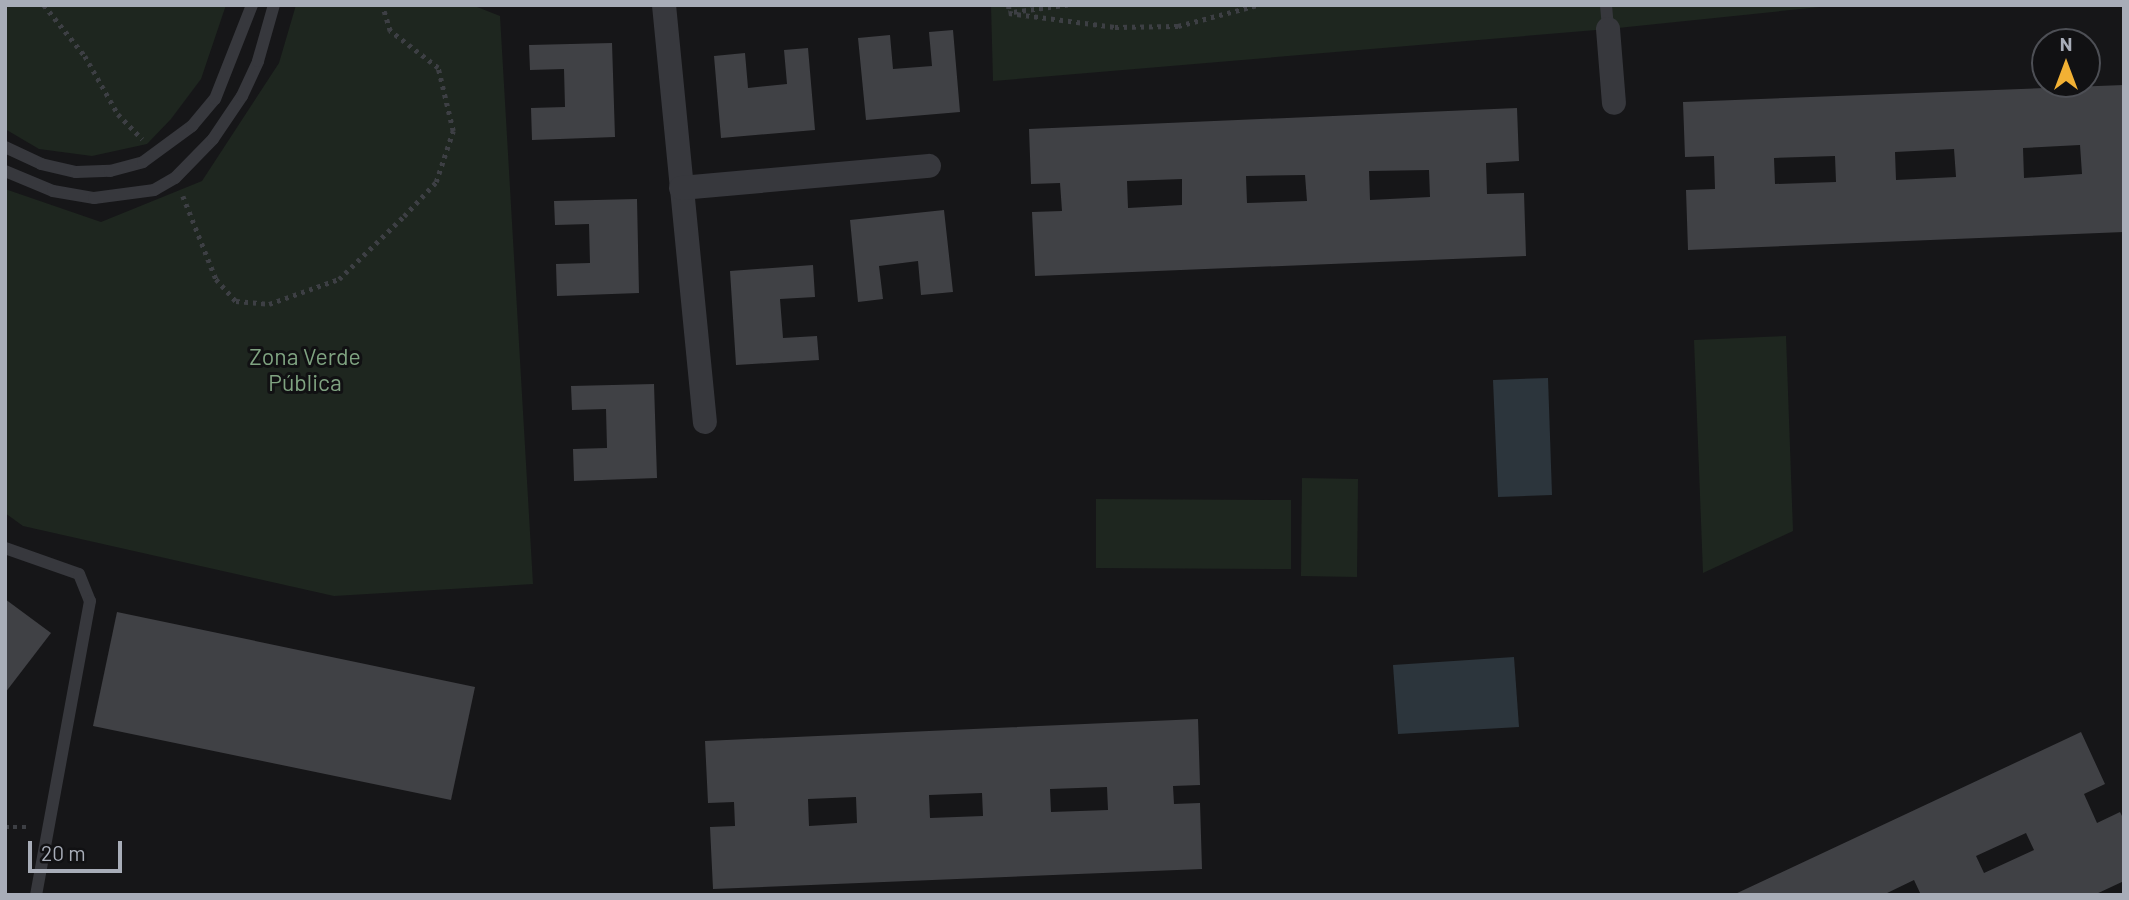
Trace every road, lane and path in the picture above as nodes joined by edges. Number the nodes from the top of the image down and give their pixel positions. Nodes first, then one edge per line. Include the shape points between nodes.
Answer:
1 (44, 5) edge
2 (252, 5) edge
3 (274, 5) edge
4 (382, 5) edge
5 (664, 5) edge
6 (1009, 5) edge
7 (1068, 5) edge
8 (1258, 5) edge
9 (1009, 13) junction
10 (1607, 17) edge
11 (1614, 103) dead end
12 (5, 147) edge
13 (155, 155) junction
14 (929, 166) dead end
15 (5, 171) edge
16 (176, 178) junction
17 (681, 188) junction
18 (705, 422) dead end
19 (5, 548) edge
20 (36, 895) edge

1 - 13 path via 85,56 118,114
2 - 13 lane via 215,99 192,126
3 - 16 lane via 242,96 213,139
4 - 16 path via 390,31 438,68 453,131 436,182 339,279 269,304 236,301 216,279
5 - 17 street
6 - 9 path
7 - 9 path
8 - 9 path via 1178,26 1115,27
10 - 11 street
12 - 13 lane via 41,164 76,172 110,171
14 - 17 street
15 - 16 lane via 53,191 94,198 154,190
17 - 18 street
19 - 20 lane via 79,574 90,601

